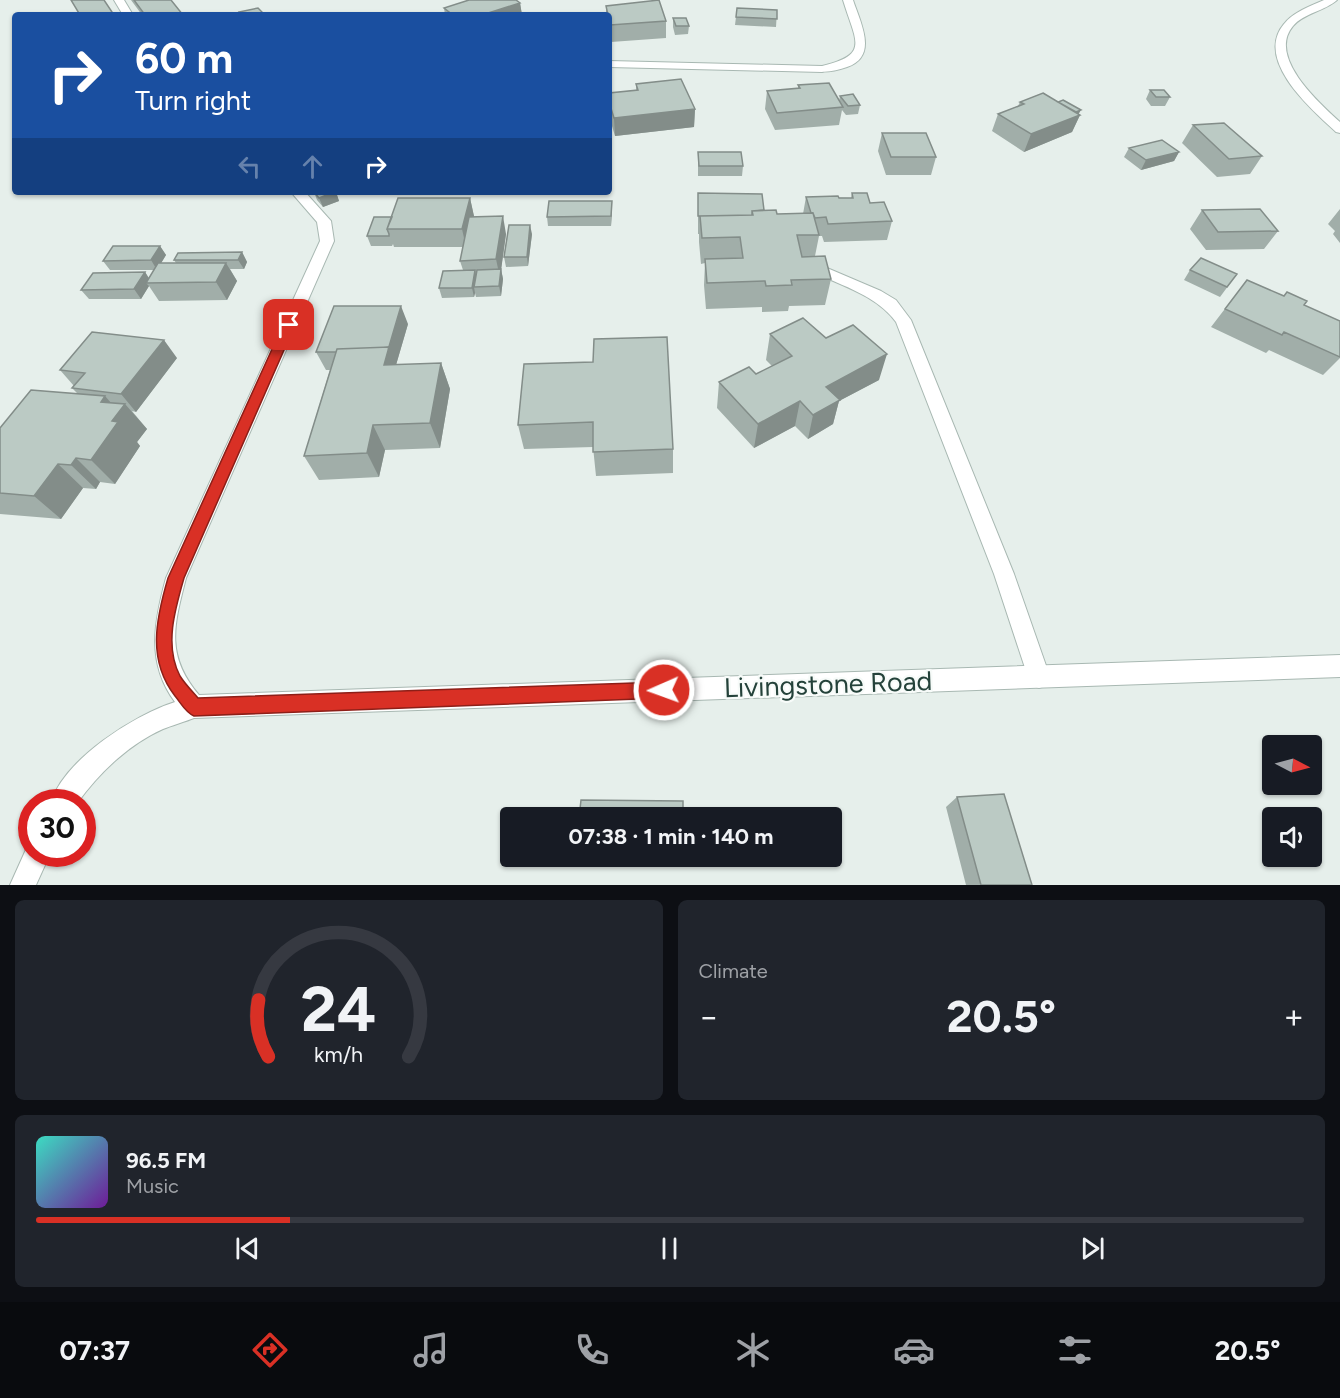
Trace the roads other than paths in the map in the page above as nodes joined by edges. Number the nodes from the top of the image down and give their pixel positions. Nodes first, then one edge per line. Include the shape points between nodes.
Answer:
1 (848, 0) edge
2 (1332, 0) edge
3 (612, 64) edge
4 (1340, 129) edge
5 (301, 195) edge
6 (820, 270) edge
7 (1340, 666) edge
8 (1039, 677) junction
9 (194, 707) junction
10 (73, 789) edge
11 (31, 867) edge
12 (23, 885) edge

1 - 3 street via 861,48 851,62 838,67
2 - 4 street via 1301,15 1287,26 1281,40 1283,60 1292,78 1307,99
5 - 9 street via 324,221 327,241 176,578 166,613 164,650 173,680
6 - 8 street via 891,304 903,320 1004,574
7 - 8 street, Livingstone Road
8 - 9 street, Livingstone Road
9 - 10 street, Livingstone Road via 153,721 117,744
11 - 12 street

